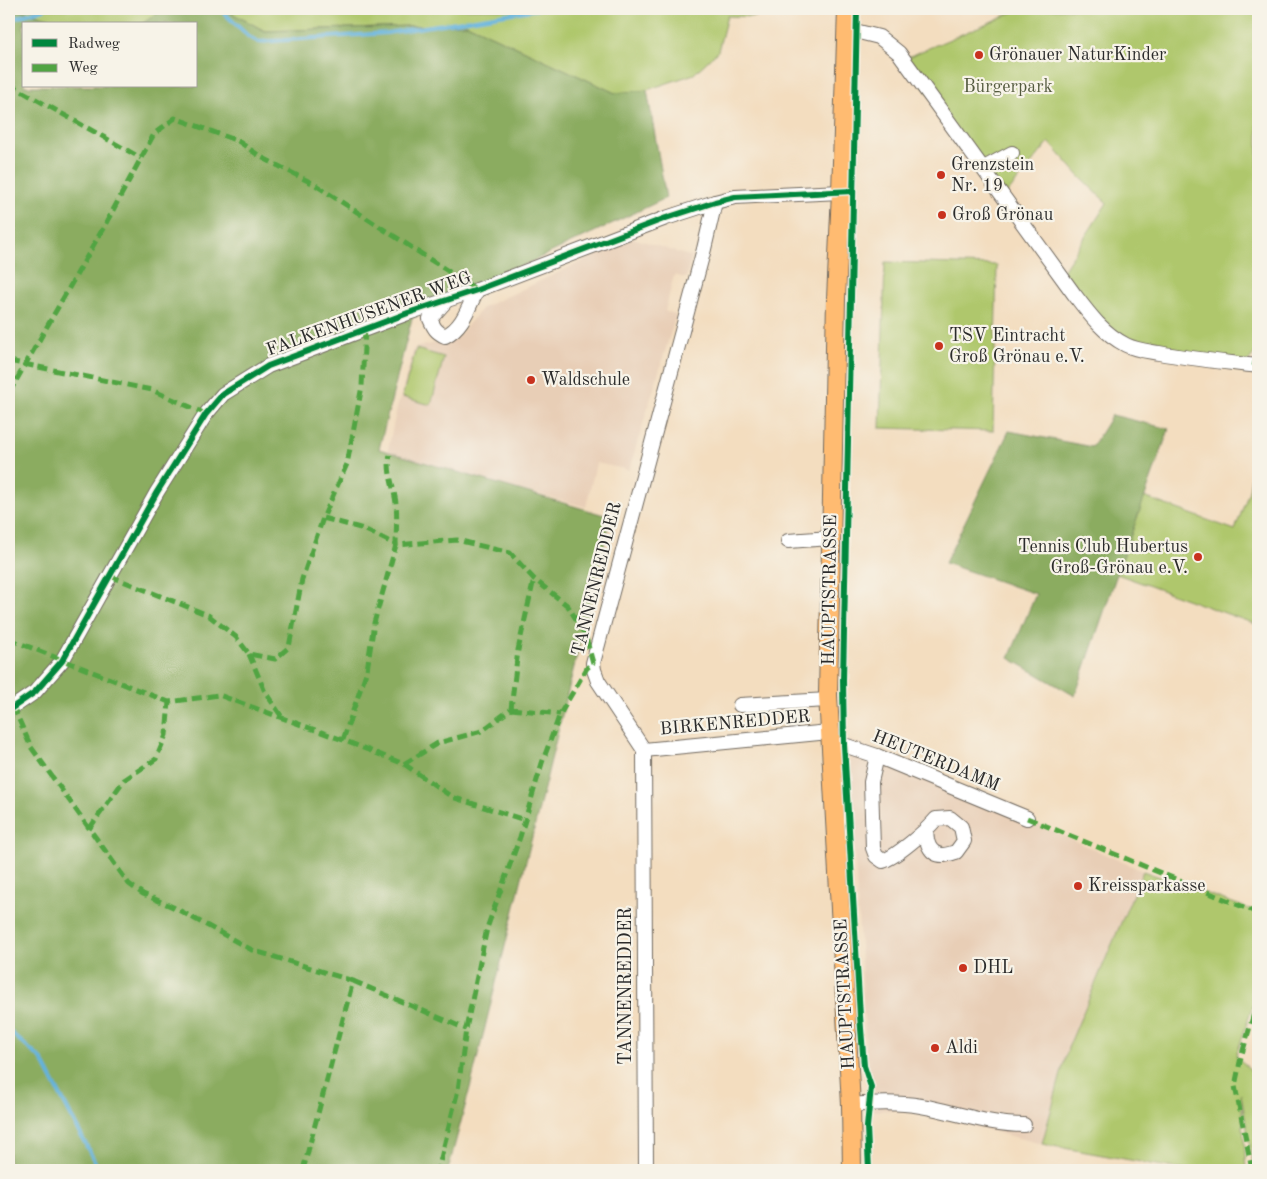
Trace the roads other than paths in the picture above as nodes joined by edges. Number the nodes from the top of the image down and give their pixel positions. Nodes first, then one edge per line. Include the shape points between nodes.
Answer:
1 (847, 9) edge
2 (847, 29) junction
3 (1012, 153) dead end
4 (984, 168) junction
5 (842, 192) junction
6 (715, 202) junction
7 (477, 290) junction
8 (445, 302) junction
9 (1258, 366) edge
10 (831, 538) junction
11 (788, 542) dead end
12 (828, 700) junction
13 (740, 705) dead end
14 (9, 710) edge
15 (829, 738) junction
16 (644, 750) junction
17 (877, 756) junction
18 (1027, 818) dead end
19 (927, 829) dead end
20 (851, 1105) junction
21 (1024, 1125) dead end
22 (646, 1170) edge
23 (852, 1170) edge

1 - 2 main road, HAUPTSTRASSE
2 - 4 street via 879,37 899,53
2 - 5 main road, HAUPTSTRASSE
3 - 4 street
4 - 9 street via 1105,331 1134,348
5 - 6 street, FALKENHUSENER WEG via 735,197
5 - 10 main road, HAUPTSTRASSE via 836,299
6 - 7 street, FALKENHUSENER WEG
6 - 16 street, TANNENREDDER via 593,663 598,680
7 - 8 street, FALKENHUSENER WEG
7 - 8 street via 460,325 444,336 434,329 430,320
8 - 14 street, FALKENHUSENER WEG via 268,366 223,394 182,450 62,661 36,692
10 - 11 street
10 - 12 main road, HAUPTSTRASSE
12 - 13 street
12 - 15 main road, HAUPTSTRASSE
15 - 16 street, BIRKENREDDER
15 - 17 street, HEUTERDAMM
15 - 20 main road, HAUPTSTRASSE
16 - 22 street, TANNENREDDER
17 - 18 street, HEUTERDAMM
17 - 19 street via 870,782 876,856 883,860 892,858
20 - 21 street via 892,1103 920,1106 979,1120
20 - 23 main road, HAUPTSTRASSE

